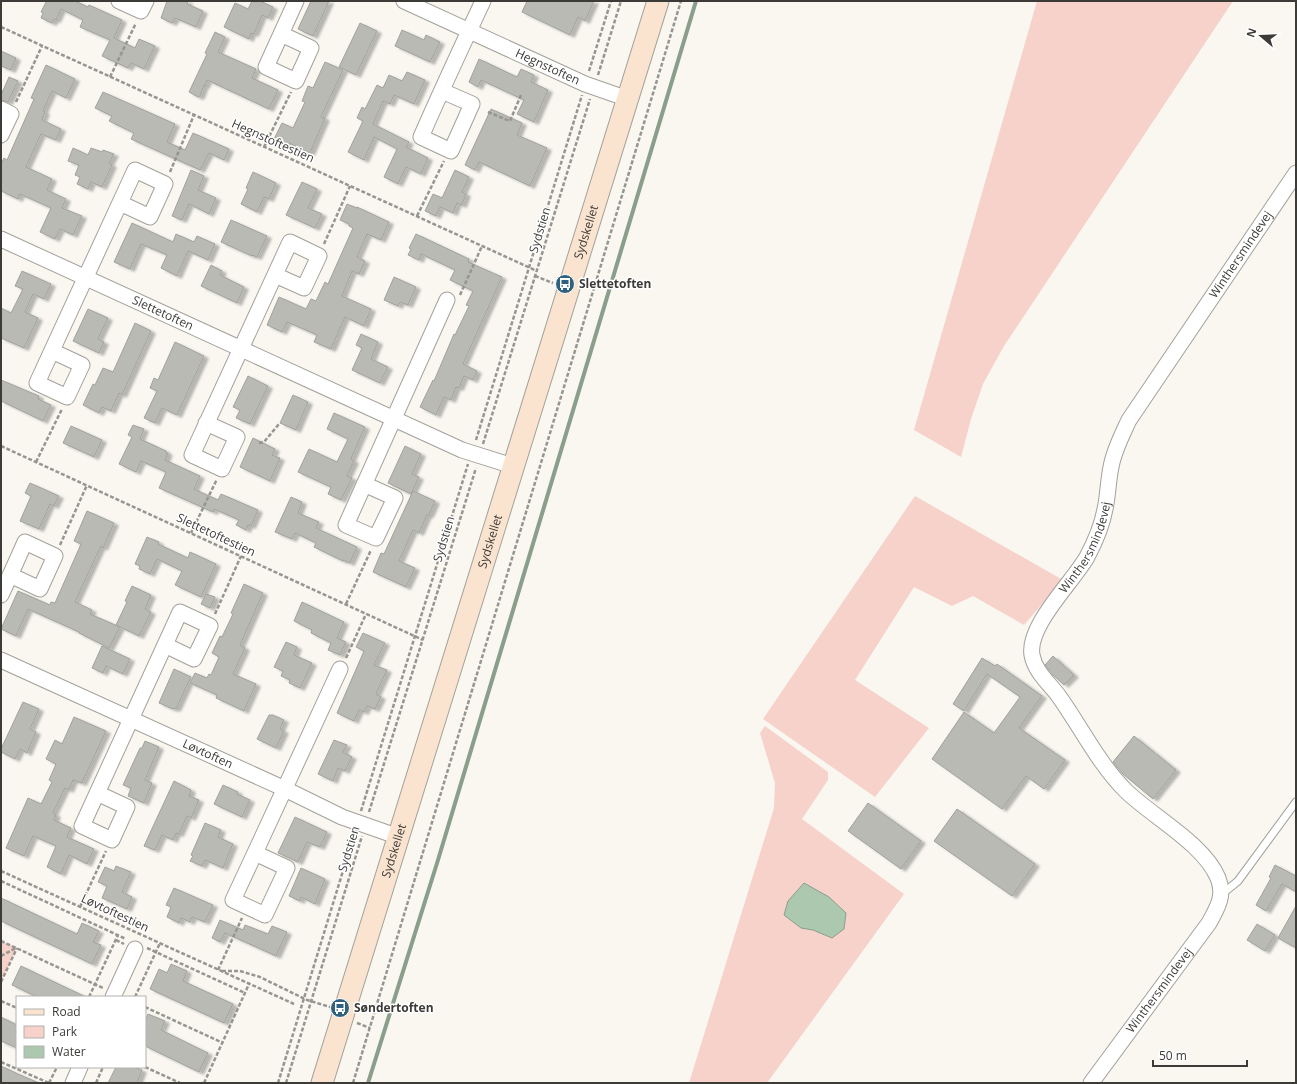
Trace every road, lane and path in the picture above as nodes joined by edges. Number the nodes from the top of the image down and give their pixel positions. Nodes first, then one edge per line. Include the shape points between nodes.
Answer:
1 (119, 1) edge
2 (296, 1) edge
3 (404, 1) edge
4 (483, 1) edge
5 (611, 1) edge
6 (620, 1) edge
7 (658, 1) edge
8 (681, 1) edge
9 (144, 6) edge
10 (1, 28) edge
11 (469, 31) junction
12 (281, 34) junction
13 (42, 46) junction
14 (110, 77) junction
15 (296, 81) junction
16 (589, 86) junction
17 (442, 90) junction
18 (521, 95) dead end
19 (628, 99) junction
20 (6, 112) edge
21 (488, 112) dead end
22 (194, 115) junction
23 (1, 135) edge
24 (264, 147) junction
25 (451, 151) junction
26 (1296, 174) edge
27 (165, 184) junction
28 (350, 186) junction
29 (120, 203) junction
30 (417, 216) junction
31 (1, 239) edge
32 (482, 246) junction
33 (319, 256) junction
34 (529, 267) junction
35 (537, 271) junction
36 (274, 275) junction
37 (535, 276) junction
38 (86, 277) junction
39 (555, 284) dead end
40 (447, 300) joint
41 (241, 348) junction
42 (52, 351) junction
43 (67, 397) junction
44 (394, 418) junction
45 (206, 423) junction
46 (279, 424) dead end
47 (259, 443) dead end
48 (1, 446) edge
49 (476, 455) junction
50 (36, 462) junction
51 (514, 466) junction
52 (222, 469) junction
53 (364, 484) junction
54 (86, 485) junction
55 (191, 533) junction
56 (376, 538) junction
57 (55, 556) junction
58 (241, 556) junction
59 (10, 575) junction
60 (1, 595) edge
61 (346, 604) junction
62 (366, 614) junction
63 (210, 626) junction
64 (415, 636) junction
65 (423, 640) junction
66 (165, 645) junction
67 (1, 660) edge
68 (340, 670) joint
69 (131, 719) junction
70 (285, 789) junction
71 (97, 793) junction
72 (1296, 802) edge
73 (362, 824) junction
74 (399, 837) junction
75 (112, 840) junction
76 (255, 853) junction
77 (1, 871) edge
78 (1, 881) edge
79 (1222, 895) junction
80 (80, 907) junction
81 (247, 907) junction
82 (118, 935) junction
83 (1, 941) edge
84 (160, 943) junction
85 (136, 945) junction
86 (17, 948) junction
87 (156, 952) junction
88 (1, 956) edge
89 (218, 970) junction
90 (222, 972) junction
91 (1, 982) edge
92 (95, 984) junction
93 (249, 984) junction
94 (245, 993) junction
95 (114, 995) edge
96 (89, 996) edge
97 (135, 996) edge
98 (304, 998) junction
99 (1, 1001) edge
100 (311, 1002) junction
101 (294, 1004) dead end
102 (146, 1007) edge
103 (331, 1007) dead end
104 (16, 1008) edge
105 (356, 1023) dead end
106 (370, 1028) junction
107 (223, 1043) junction
108 (1, 1062) edge
109 (146, 1067) edge
110 (56, 1068) edge
111 (80, 1068) edge
112 (103, 1068) edge
113 (49, 1083) edge
114 (73, 1083) edge
115 (96, 1083) edge
116 (180, 1083) edge
117 (204, 1083) edge
118 (278, 1083) edge
119 (286, 1083) edge
120 (322, 1083) edge
121 (353, 1083) edge
122 (1091, 1083) edge

1 - 9 street
2 - 12 street
3 - 11 street, Hegnstoften
4 - 11 street
5 - 16 path
6 - 16 path, Sydstien
7 - 19 street, Sydskellet
8 - 106 path
9 - 14 path
10 - 13 path, Hegnstoftestien
11 - 16 street, Hegnstoften
11 - 17 street
12 - 15 street via 311,48
12 - 15 street via 266,67
13 - 14 path, Hegnstoftestien
13 - 20 path
14 - 22 path, Hegnstoftestien
15 - 24 path
16 - 19 street, Hegnstoften
16 - 34 path
16 - 35 path, Sydstien
17 - 25 street via 472,104
17 - 25 street via 420,137
18 - 21 path via 510,121
19 - 51 street, Sydskellet
20 - 23 street
22 - 24 path, Hegnstoftestien
22 - 27 path
24 - 28 path, Hegnstoftestien
25 - 30 path via 446,155
26 - 79 street, Winthersmindevej via 1129,420 1118,442 1111,467 1105,510 1097,536 1086,558 1038,627 1032,642 1032,656 1037,669 1058,695 1104,766 1127,792 1201,853 1212,866
27 - 29 street via 135,170
27 - 29 street via 150,217
28 - 30 path, Hegnstoftestien
28 - 33 path
29 - 38 street
30 - 32 path, Hegnstoftestien
31 - 38 street, Slettetoften
32 - 34 path, Hegnstoftestien
32 - 40 path via 456,302
33 - 36 street via 304,288
33 - 36 street via 290,242
34 - 35 path, Hegnstoftestien
34 - 49 path
35 - 37 path, Sydstien
36 - 41 street
37 - 39 path
37 - 49 path, Sydstien
38 - 41 street, Slettetoften
38 - 42 street
40 - 44 street
41 - 44 street, Slettetoften
41 - 45 street
42 - 43 street via 82,365
42 - 43 street via 37,383
43 - 50 path
44 - 49 street, Slettetoften
44 - 53 street
45 - 52 street via 192,455
45 - 52 street via 237,436
46 - 47 path via 264,442
48 - 50 path, Slettetoftestien
49 - 51 street, Slettetoften
49 - 64 path
49 - 65 path, Sydstien
50 - 54 path, Slettetoftestien
51 - 74 street, Sydskellet
52 - 55 path
53 - 56 street via 346,525
53 - 56 street via 395,498
54 - 55 path, Slettetoftestien
54 - 57 path
55 - 58 path, Slettetoftestien
56 - 61 path
57 - 59 street via 25,542
57 - 59 street via 40,589
58 - 61 path, Slettetoftestien
58 - 63 path
59 - 60 street
61 - 62 path, Slettetoftestien
62 - 64 path, Slettetoftestien
62 - 68 path
63 - 66 street via 194,659
63 - 66 street via 180,612
64 - 65 path, Slettetoftestien
64 - 73 path
65 - 73 path, Sydstien
66 - 69 street
67 - 69 street, Løvtoften
68 - 70 street
69 - 70 street, Løvtoften
69 - 71 street
70 - 73 street, Løvtoften
70 - 76 street
71 - 75 street via 127,807
71 - 75 street via 82,826
72 - 79 lane, Winthersmindevej via 1238,881
73 - 74 street, Løvtoften
73 - 98 path
73 - 100 path, Sydstien
74 - 120 street, Sydskellet
75 - 80 path
76 - 81 street via 233,900
76 - 81 street via 287,868 265,915
77 - 80 path, Løvtoftestien
78 - 82 path
79 - 122 street, Winthersmindevej via 1209,923
80 - 84 path, Løvtoftestien
81 - 89 path
82 - 85 path
82 - 92 path
83 - 86 path
84 - 87 path
84 - 89 path, Løvtoftestien
85 - 87 path
85 - 95 street
86 - 88 path
86 - 91 path
86 - 92 path
87 - 94 path
87 - 97 path
89 - 90 path, Løvtoftestien
90 - 93 path, Løvtoftestien
90 - 98 path, Løvtoftestien via 240,971 260,977
92 - 95 path
92 - 96 path
93 - 94 path
93 - 101 path, Løvtoftestien
94 - 107 path
98 - 100 path, Løvtoftestien
98 - 118 path
99 - 104 path
100 - 103 path, Løvtoftestien
100 - 119 path, Sydstien
102 - 107 path
105 - 106 path
106 - 121 path
107 - 117 path
108 - 113 path
109 - 116 path
110 - 113 path
111 - 114 street
112 - 115 path

